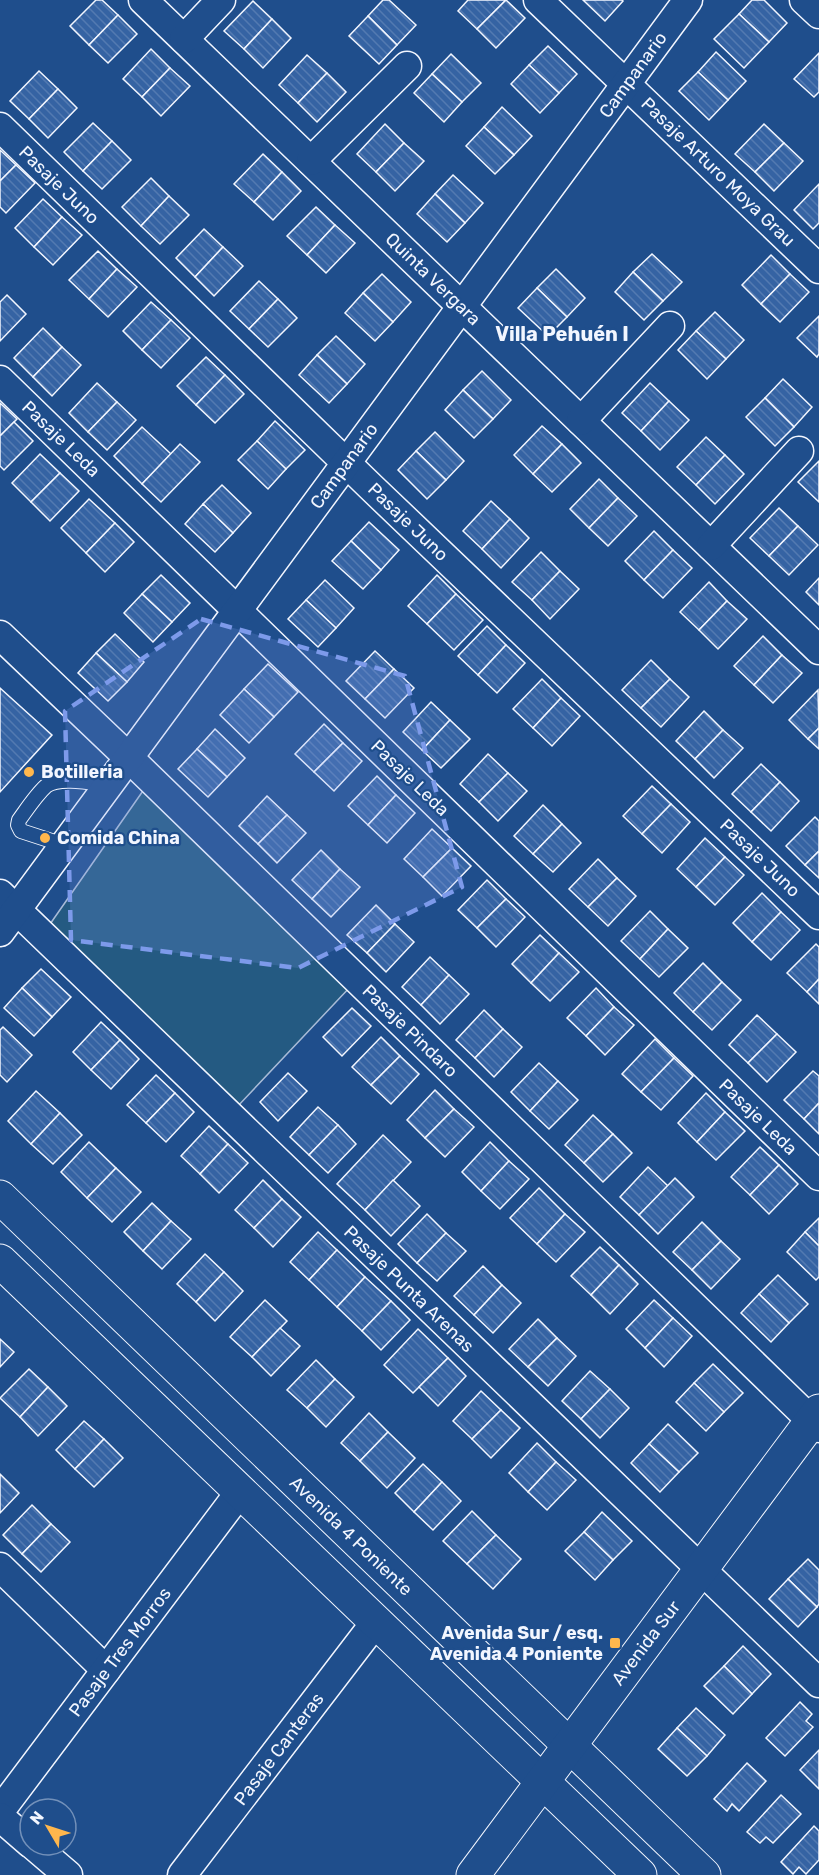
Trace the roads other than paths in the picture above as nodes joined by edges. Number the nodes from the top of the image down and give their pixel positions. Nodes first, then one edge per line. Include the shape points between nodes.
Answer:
1 (143, 0) edge
2 (221, 0) edge
3 (538, 0) edge
4 (688, 0) edge
5 (804, 0) edge
6 (819, 14) edge
7 (183, 39) junction
8 (407, 66) dead end
9 (626, 84) junction
10 (0, 127) edge
11 (311, 161) junction
12 (819, 269) edge
13 (462, 307) junction
14 (670, 326) dead end
15 (0, 380) edge
16 (581, 421) junction
17 (799, 451) dead end
18 (346, 463) junction
19 (711, 546) junction
20 (237, 610) junction
21 (0, 635) edge
22 (819, 650) edge
23 (129, 758) junction
24 (108, 785) junction
25 (64, 845) junction
26 (8, 902) edge
27 (819, 915) edge
28 (0, 932) edge
29 (819, 1176) edge
30 (0, 1197) edge
31 (0, 1262) edge
32 (816, 1420) edge
33 (240, 1492) junction
34 (0, 1567) edge
35 (700, 1570) junction
36 (375, 1623) junction
37 (106, 1670) junction
38 (819, 1683) edge
39 (569, 1746) junction
40 (542, 1782) junction
41 (0, 1811) edge
42 (0, 1817) edge
43 (18, 1833) edge
44 (47, 1857) edge
45 (68, 1875) edge
46 (182, 1875) edge
47 (473, 1875) edge
48 (640, 1875) edge
49 (704, 1875) edge

1 - 7 street, Quinta Vergara
2 - 7 street
3 - 9 street, Pasaje Arturo Moya Grau
4 - 9 street, Campanario
5 - 6 street
7 - 11 street, Quinta Vergara
8 - 11 street
9 - 12 street, Pasaje Arturo Moya Grau
9 - 13 street, Campanario
10 - 18 street, Pasaje Juno
11 - 13 street, Quinta Vergara
13 - 16 street, Quinta Vergara
13 - 18 street, Campanario
14 - 16 street
15 - 20 street, Pasaje Leda
16 - 19 street, Quinta Vergara
17 - 19 street
18 - 20 street, Campanario
18 - 27 street, Pasaje Juno
19 - 22 street, Quinta Vergara
20 - 23 street, Campanario
20 - 29 street, Pasaje Leda
21 - 23 street, Pasaje Pindaro
23 - 24 street, Campanario
23 - 32 street, Pasaje Pindaro
24 - 25 street, Campanario
24 - 25 lane via 52,783 19,820 21,831
25 - 26 street, Campanario
26 - 28 street, Campanario
26 - 35 street, Pasaje Punta Arenas
30 - 39 street, Avenida 4 Poniente
31 - 33 street
32 - 35 street, Avenida Sur
33 - 36 street
33 - 37 street, Pasaje Tres Morros
34 - 37 street
35 - 38 street, Pasaje Punta Arenas
35 - 39 street, Avenida Sur
36 - 40 street
36 - 46 street, Pasaje Canteras
37 - 41 street, Pasaje Tres Morros
39 - 40 street, Avenida Sur
39 - 49 street, Avenida 4 Poniente
40 - 47 street, Avenida Sur
40 - 48 street
42 - 43 street
44 - 45 street

